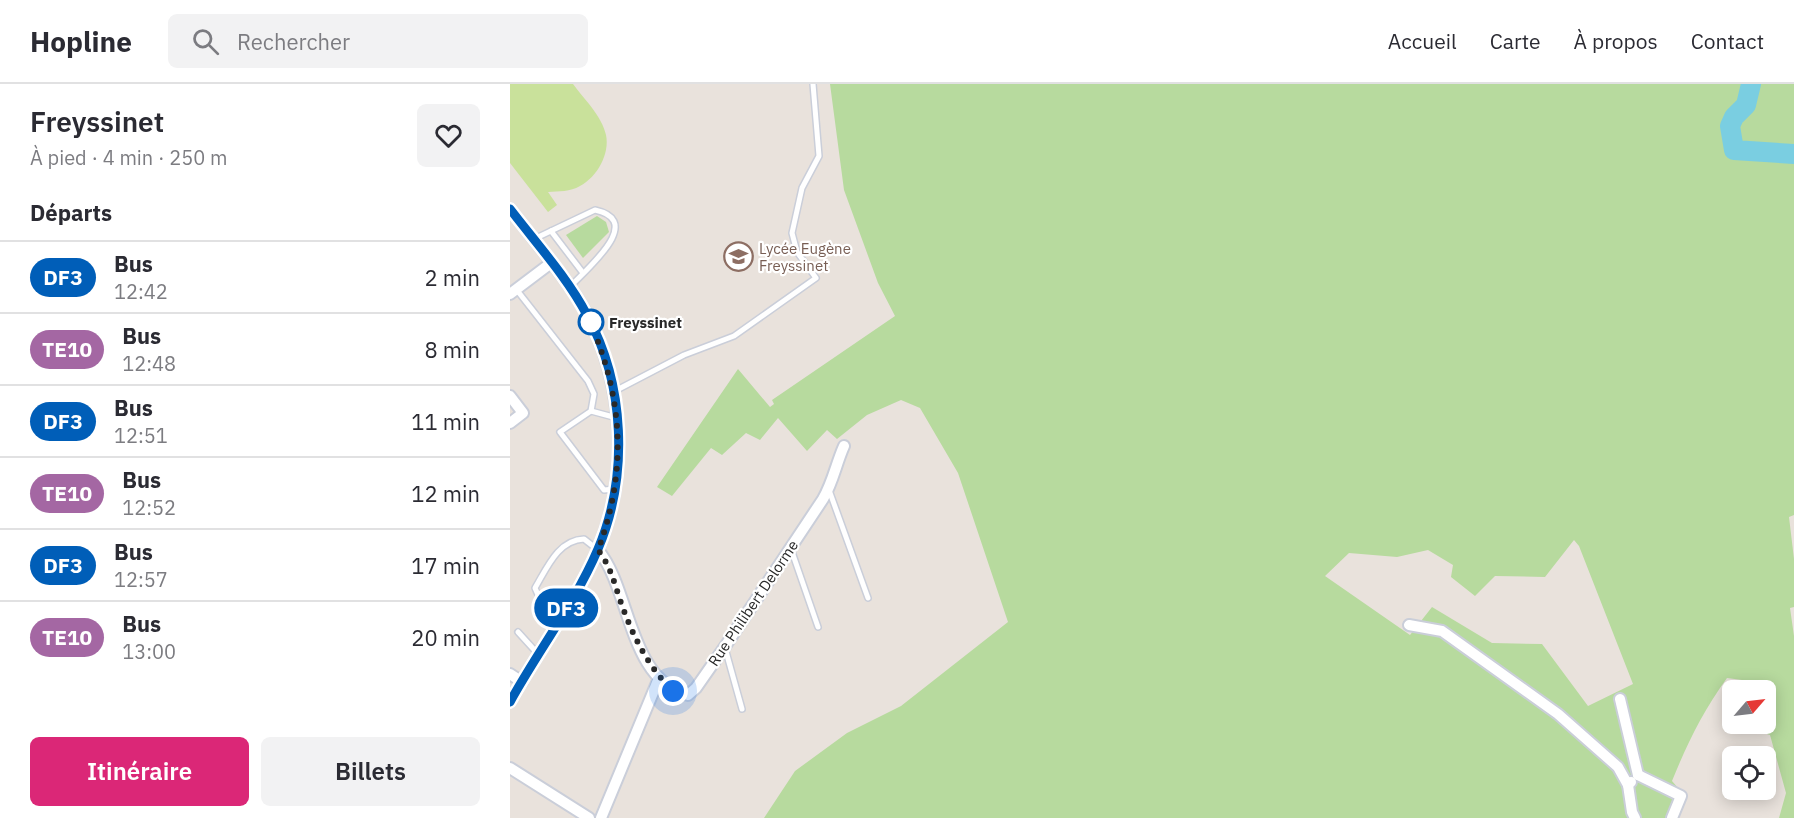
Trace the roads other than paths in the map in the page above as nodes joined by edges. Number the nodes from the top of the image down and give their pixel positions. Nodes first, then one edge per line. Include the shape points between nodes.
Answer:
1 (813, 84) edge
2 (510, 209) edge
3 (551, 231) junction
4 (534, 240) junction
5 (551, 263) junction
6 (583, 273) junction
7 (570, 288) junction
8 (513, 291) edge
9 (613, 392) junction
10 (510, 396) edge
11 (591, 411) junction
12 (617, 418) junction
13 (510, 423) edge
14 (844, 446) dead end
15 (829, 488) junction
16 (615, 489) junction
17 (790, 547) junction
18 (598, 550) junction
19 (868, 598) dead end
20 (562, 616) junction
21 (1409, 625) dead end
22 (818, 627) dead end
23 (518, 632) dead end
24 (724, 647) junction
25 (538, 654) junction
26 (510, 674) edge
27 (659, 678) junction
28 (522, 682) junction
29 (511, 698) edge
30 (1620, 699) dead end
31 (742, 709) dead end
32 (510, 768) edge
33 (1638, 775) junction
34 (1628, 785) junction
35 (589, 818) edge
36 (601, 818) edge
37 (1635, 818) edge
38 (1672, 818) edge

1 - 9 lane via 819,156 802,188 792,243 816,278 734,336 684,355
2 - 4 street
3 - 4 lane
3 - 6 lane
3 - 6 lane via 595,210 609,214 616,223 615,237
4 - 5 street
5 - 7 street
5 - 8 street
6 - 7 lane
7 - 9 street via 602,348
8 - 11 lane via 588,381 594,394
9 - 12 street
10 - 13 street via 523,413
11 - 12 lane
11 - 16 lane via 560,432 604,489
12 - 16 street
14 - 15 street, Rue Philibert Delorme
15 - 17 street, Rue Philibert Delorme
15 - 19 lane
16 - 18 street
17 - 22 lane
17 - 24 street, Rue Philibert Delorme
18 - 20 street
18 - 20 lane via 584,539 574,539 556,552 535,588 539,597
18 - 27 street, Rue Philibert Delorme via 609,565 631,630
20 - 25 street
21 - 34 street via 1442,630 1558,714 1618,767
23 - 25 lane
24 - 27 street, Rue Philibert Delorme via 688,695 673,691
24 - 31 lane
25 - 28 street
26 - 28 street
27 - 36 street
28 - 29 street
30 - 33 street
32 - 35 street
33 - 34 street
33 - 38 street via 1681,796
34 - 37 street

